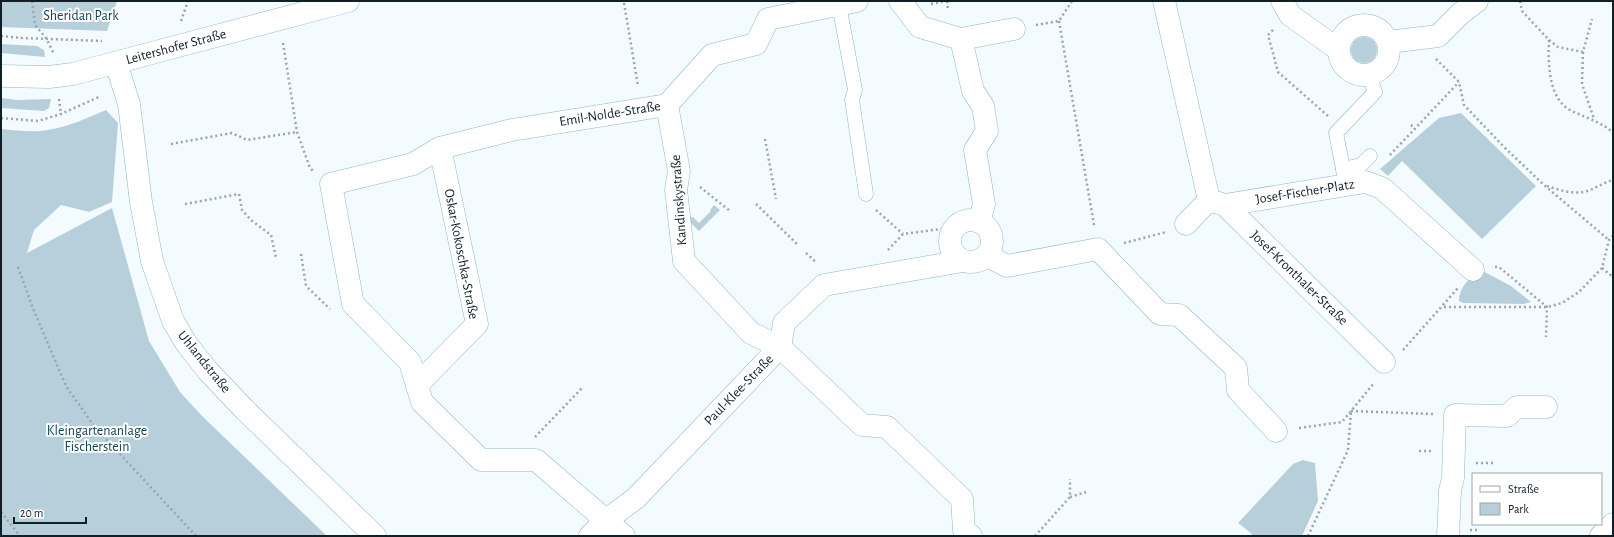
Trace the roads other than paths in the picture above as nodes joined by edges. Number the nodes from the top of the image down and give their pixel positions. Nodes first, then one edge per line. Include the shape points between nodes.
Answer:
1 (348, 1) edge
2 (900, 1) edge
3 (1164, 1) edge
4 (1477, 1) edge
5 (848, 3) edge
6 (1286, 8) edge
7 (1014, 29) road end
8 (961, 39) junction
9 (1389, 42) junction
10 (1339, 50) junction
11 (116, 63) junction
12 (1369, 75) junction
13 (1, 76) edge
14 (666, 105) junction
15 (440, 148) junction
16 (1370, 156) dead end
17 (1351, 177) junction
18 (866, 194) road end
19 (1217, 203) junction
20 (979, 222) junction
21 (1186, 224) road end
22 (987, 256) junction
23 (963, 261) junction
24 (1473, 270) road end
25 (780, 348) junction
26 (1391, 359) road end
27 (417, 385) junction
28 (1546, 407) dead end
29 (1276, 431) road end
30 (606, 521) junction
31 (1613, 524) edge
32 (375, 536) edge
33 (590, 536) edge
34 (624, 536) edge
35 (971, 536) edge
36 (1448, 536) edge
37 (1601, 536) edge

1 - 11 street, Leitershofer Straße
2 - 8 street via 920,27
3 - 19 street
4 - 9 street via 1438,36
5 - 14 street, Emil-Nolde-Straße via 768,19 756,44 712,55
5 - 18 lane via 855,90 852,100
6 - 10 street
7 - 8 street
8 - 20 street via 973,91 983,106 987,131 975,150 984,204
9 - 10 street via 1380,30 1364,25 1357,26 1344,35
9 - 12 street via 1390,51 1384,67
10 - 12 street via 1343,64 1348,69 1354,74
11 - 13 street, Leitershofer Straße via 60,76
11 - 32 street, Uhlandstraße via 129,104 141,202 152,261 173,321 186,343 213,376
12 - 17 lane via 1375,92 1336,133
14 - 15 street, Emil-Nolde-Straße via 512,130
14 - 25 street, Kandinskystraße via 679,171 676,190 684,261 751,333
15 - 27 street, Oskar-Kokoschka-Straße via 478,324
15 - 27 street, Emil-Nolde-Straße via 413,164 331,184 353,304 410,362
16 - 17 lane
17 - 19 street, Josef-Fischer-Platz
17 - 24 street, Josef-Fischer-Platz via 1382,188
19 - 21 street
19 - 26 street, Josef-Kronthaler-Straße
20 - 22 street via 990,230 992,237 991,250
20 - 23 street via 967,221 956,227 952,233 953,252
22 - 23 street via 976,262
22 - 29 street via 1008,266 1098,250 1160,314 1179,315 1236,368 1238,390
23 - 25 street, Paul-Klee-Straße via 824,285 784,323
25 - 30 street, Paul-Klee-Straße via 636,498
25 - 35 street, Kandinskystraße via 862,425 887,427 962,499 964,530
27 - 30 street via 422,402 481,460 536,460
28 - 36 street via 1517,406 1507,416 1455,415
30 - 33 street, Paul-Klee-Straße
30 - 34 street
31 - 37 street

